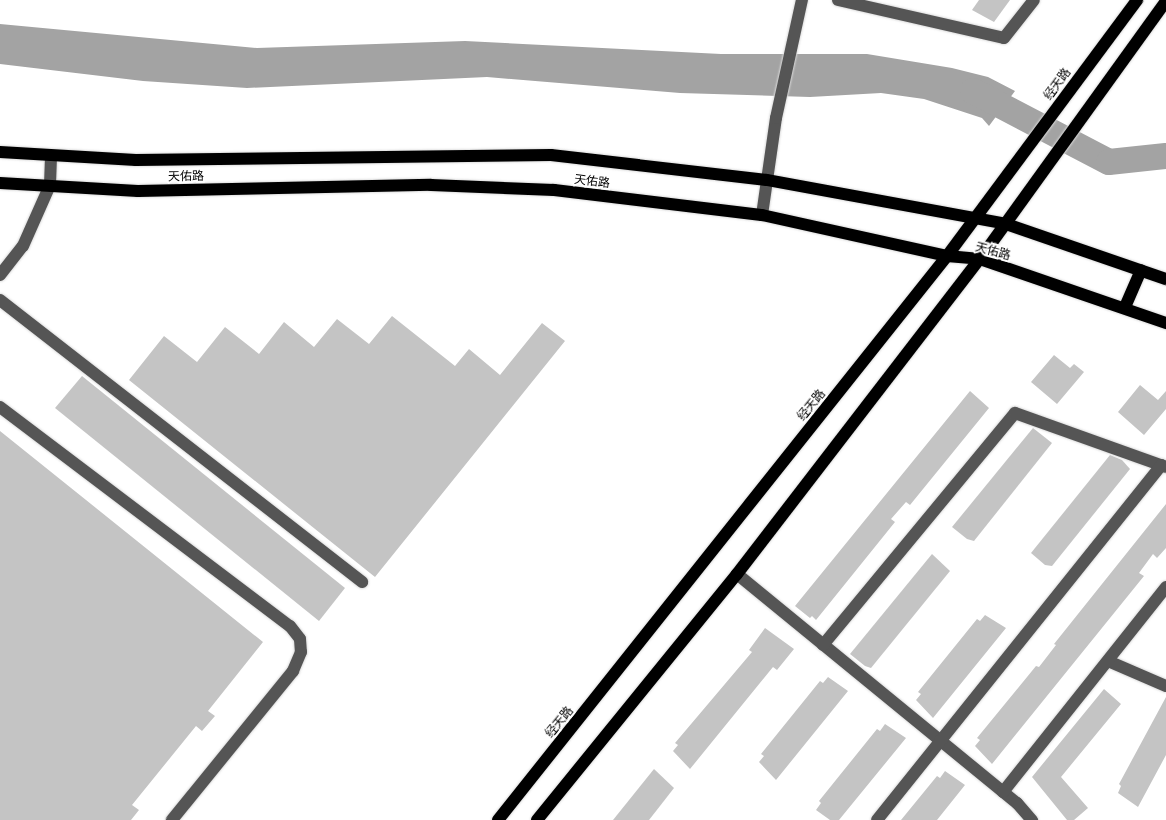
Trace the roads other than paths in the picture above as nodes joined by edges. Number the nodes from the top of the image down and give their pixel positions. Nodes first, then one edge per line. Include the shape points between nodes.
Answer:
1 (802, 0) edge
2 (838, 0) edge
3 (1034, 0) edge
4 (1137, 0) edge
5 (1166, 1) edge
6 (0, 152) edge
7 (51, 158) junction
8 (767, 180) junction
9 (0, 183) edge
10 (50, 185) junction
11 (762, 215) junction
12 (975, 219) junction
13 (1006, 224) junction
14 (947, 256) junction
15 (980, 259) junction
16 (1141, 270) junction
17 (0, 275) edge
18 (1166, 279) edge
19 (0, 300) edge
20 (1125, 307) junction
21 (1166, 322) edge
22 (0, 407) edge
23 (1164, 466) edge
24 (737, 574) junction
25 (362, 582) dead end
26 (1166, 587) edge
27 (824, 645) junction
28 (1108, 661) junction
29 (1166, 686) edge
30 (942, 741) junction
31 (1003, 792) junction
32 (172, 820) edge
33 (498, 820) edge
34 (537, 820) edge
35 (877, 820) edge
36 (1032, 820) edge

1 - 8 street via 776,118
2 - 3 street via 1004,38
4 - 12 main road, 经天路
5 - 13 main road
6 - 7 main road, 天佑路
7 - 8 main road, 天佑路 via 136,160 551,155
7 - 10 street
8 - 11 street
8 - 12 main road, 天佑路
9 - 10 main road, 天佑路
10 - 11 main road, 天佑路 via 138,191 431,184 554,190
10 - 17 street via 23,246
11 - 14 main road, 天佑路
12 - 13 main road, 天佑路
12 - 14 main road, 经天路
13 - 15 main road
13 - 16 main road, 天佑路
14 - 15 main road, 天佑路
14 - 33 main road, 经天路
15 - 20 main road, 天佑路
15 - 24 main road
16 - 18 main road, 天佑路
16 - 20 main road
19 - 25 street
20 - 21 main road, 天佑路
22 - 32 street via 290,626 300,639 301,652 293,671
23 - 27 street via 1015,413
23 - 30 street
24 - 27 street
24 - 34 main road
26 - 28 street
27 - 30 street
28 - 29 street
28 - 31 street
30 - 31 street
30 - 35 street
31 - 36 street

